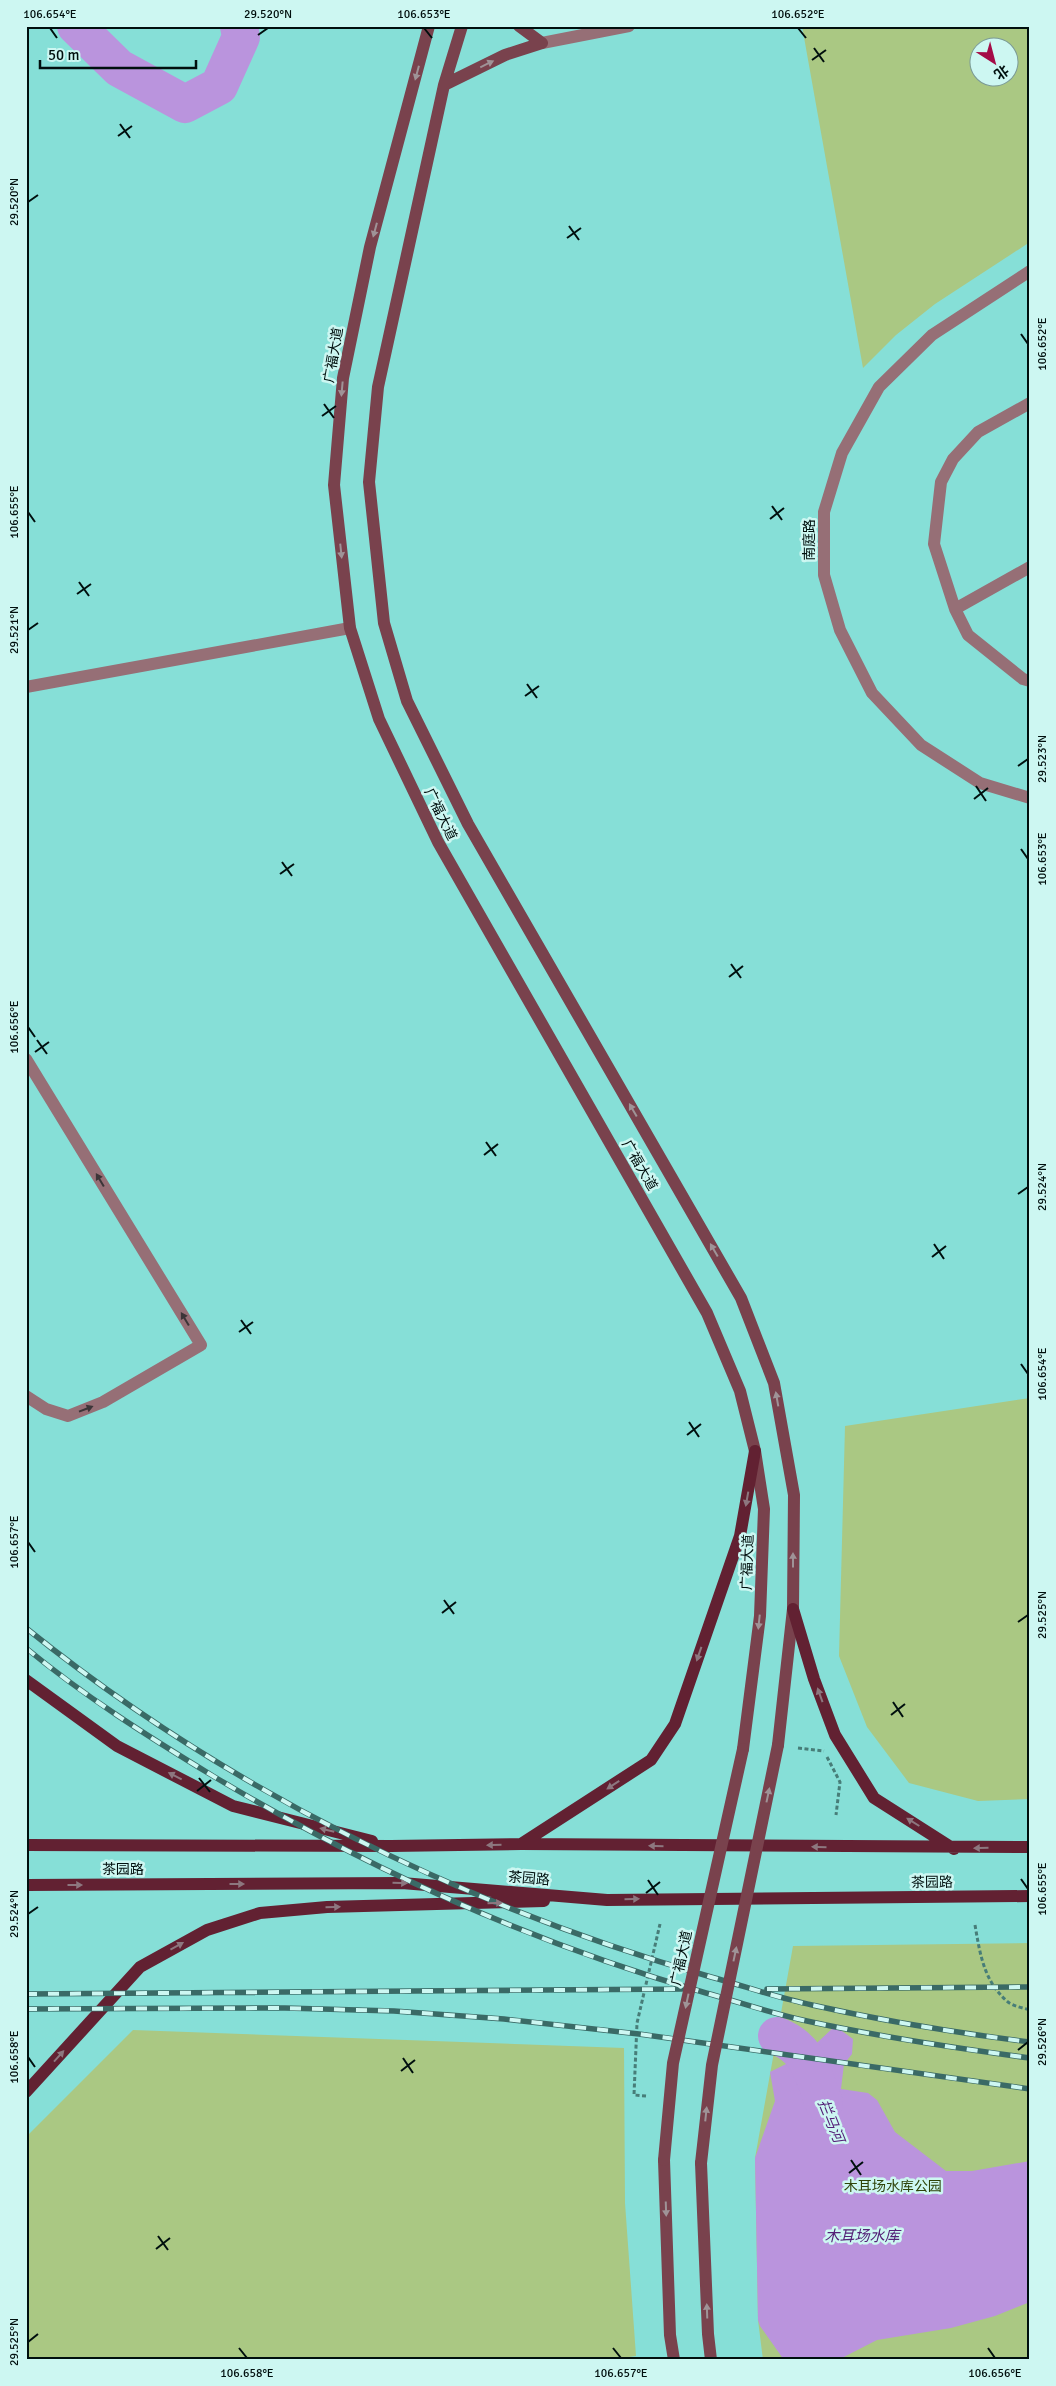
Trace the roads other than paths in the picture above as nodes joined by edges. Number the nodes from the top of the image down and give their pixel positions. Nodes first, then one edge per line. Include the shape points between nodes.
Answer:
1 (429, 26) edge
2 (462, 26) edge
3 (519, 26) edge
4 (629, 26) edge
5 (542, 43) junction
6 (444, 85) junction
7 (1030, 271) edge
8 (1030, 402) edge
9 (1030, 567) edge
10 (955, 608) junction
11 (350, 628) junction
12 (1030, 681) edge
13 (26, 687) edge
14 (1030, 798) edge
15 (26, 1059) edge
16 (26, 1396) edge
17 (755, 1451) junction
18 (793, 1609) junction
19 (26, 1680) edge
20 (521, 1844) junction
21 (26, 1845) edge
22 (391, 1846) junction
23 (1030, 1848) edge
24 (954, 1849) junction
25 (26, 1885) edge
26 (1030, 1896) edge
27 (607, 1900) junction
28 (26, 2092) edge
29 (674, 2360) edge
30 (711, 2360) edge

1 -> 11 main road, 广福大道 via 370,247 343,378 334,485
2 - 6 main road, 广福大道
3 - 5 main road
4 - 5 street
6 -> 5 main road via 505,55
18 -> 6 main road, 广福大道 via 794,1495 774,1383 741,1298 468,824 407,701 384,623 368,482 378,387
7 - 14 street, 南庭路 via 932,336 879,387 842,453 824,512 824,575 840,630 872,692 914,739 980,783
8 - 10 street via 978,432 953,459 941,482 934,544
9 - 10 street
10 - 12 street via 968,636
11 - 13 street
11 - 17 main road, 广福大道 via 379,718 438,842 707,1313 740,1391
16 -> 15 street via 46,1409 68,1416 103,1402 201,1345
17 -> 20 main road via 740,1536 675,1724 651,1760
17 -> 29 main road, 广福大道, bridge via 764,1509 760,1616 743,1748 673,2064 664,2160 670,2335
24 -> 18 main road via 874,1798 835,1735
30 -> 18 main road, 广福大道, bridge via 701,2163 712,2066 778,1745
22 -> 19 main road via 233,1806 117,1746
20 -> 22 main road, 茶园路
24 -> 20 main road, 茶园路
21 - 22 main road, 茶园路
23 -> 24 main road, 茶园路
25 -> 27 main road, 茶园路 via 402,1882
27 -> 26 main road, 茶园路
28 -> 27 main road via 140,1967 207,1930 260,1913 326,1907

